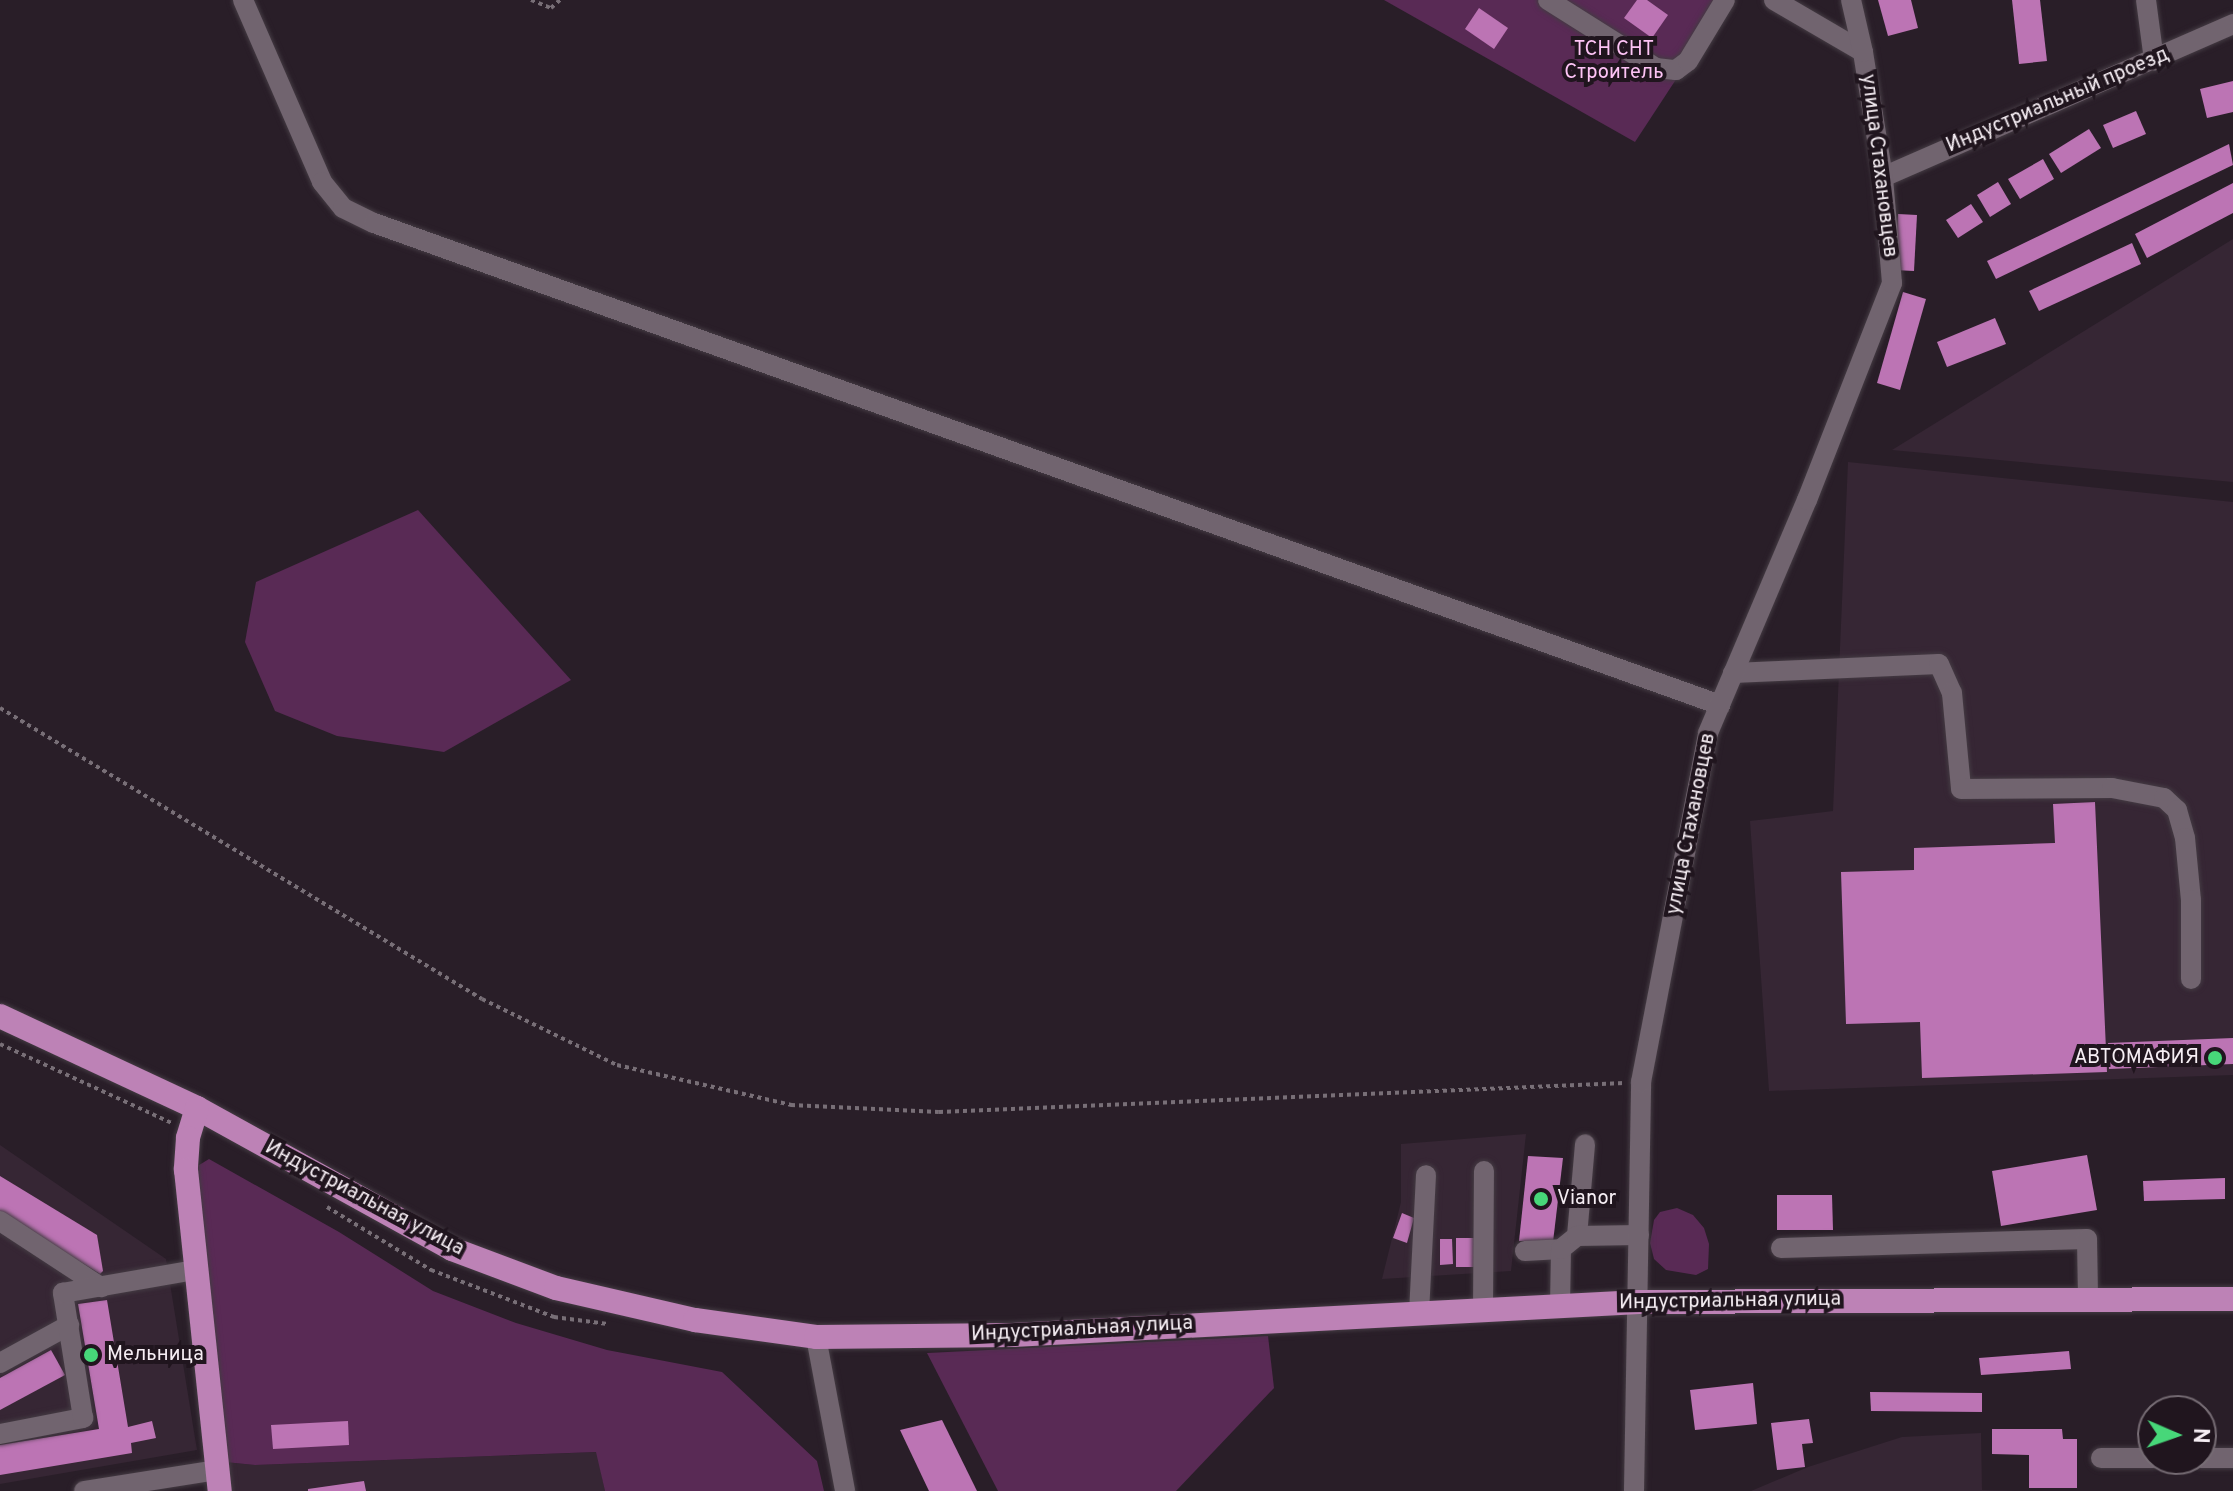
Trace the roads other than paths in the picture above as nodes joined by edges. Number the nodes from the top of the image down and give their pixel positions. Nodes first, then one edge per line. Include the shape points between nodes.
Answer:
1 (243, 0) edge
2 (1548, 0) edge
3 (1725, 0) edge
4 (1774, 0) edge
5 (1851, 0) edge
6 (2146, 0) edge
7 (2233, 24) edge
8 (1863, 52) junction
9 (2154, 60) junction
10 (1883, 177) junction
11 (1733, 673) junction
12 (1720, 705) junction
13 (2191, 979) dead end
14 (0, 1016) edge
15 (197, 1108) junction
16 (1585, 1144) dead end
17 (1484, 1171) dead end
18 (1426, 1175) dead end
19 (0, 1221) edge
20 (1639, 1235) junction
21 (1569, 1242) junction
22 (1781, 1248) dead end
23 (1525, 1251) dead end
24 (195, 1270) junction
25 (101, 1287) junction
26 (2088, 1299) junction
27 (2233, 1299) edge
28 (1639, 1302) junction
29 (1560, 1306) junction
30 (1483, 1310) junction
31 (1419, 1313) junction
32 (69, 1325) junction
33 (816, 1337) junction
34 (0, 1363) edge
35 (0, 1434) edge
36 (2101, 1458) dead end
37 (2137, 1458) edge
38 (218, 1480) edge
39 (84, 1491) edge
40 (845, 1491) edge
41 (1634, 1491) edge

1 - 12 street via 322,182 343,208
2 - 3 street via 1656,68 1676,70 1688,61
4 - 8 street
5 - 8 street, улица Стахановцев
6 - 9 street
7 - 9 street, Индустриальный проезд
8 - 10 street, улица Стахановцев
9 - 10 street, Индустриальный проезд
10 - 11 street, улица Стахановцев via 1892,283
11 - 12 street, улица Стахановцев
11 - 13 street via 1939,664 1952,693 1961,789 2112,788 2164,798 2177,810 2185,838
12 - 20 street, улица Стахановцев via 1708,733 1641,1082
14 - 15 main road, Индустриальная улица
15 - 24 main road via 186,1170
15 - 33 main road, Индустриальная улица via 452,1249 556,1288 695,1320
16 - 21 street
17 - 30 street
18 - 31 street
19 - 25 street
20 - 21 street
20 - 28 street, улица Стахановцев
21 - 23 street
21 - 29 street
22 - 26 street via 2087,1239
24 - 25 street
24 - 38 main road
25 - 32 street via 63,1293
26 - 27 main road, Индустриальная улица
26 - 28 main road, Индустриальная улица
28 - 29 main road, Индустриальная улица
28 - 41 street, улица Стахановцев
29 - 30 main road, Индустриальная улица
30 - 31 main road, Индустриальная улица
31 - 33 main road, Индустриальная улица via 1013,1335
32 - 34 street
32 - 35 street via 83,1418
33 - 40 street
36 - 37 street
38 - 39 street

